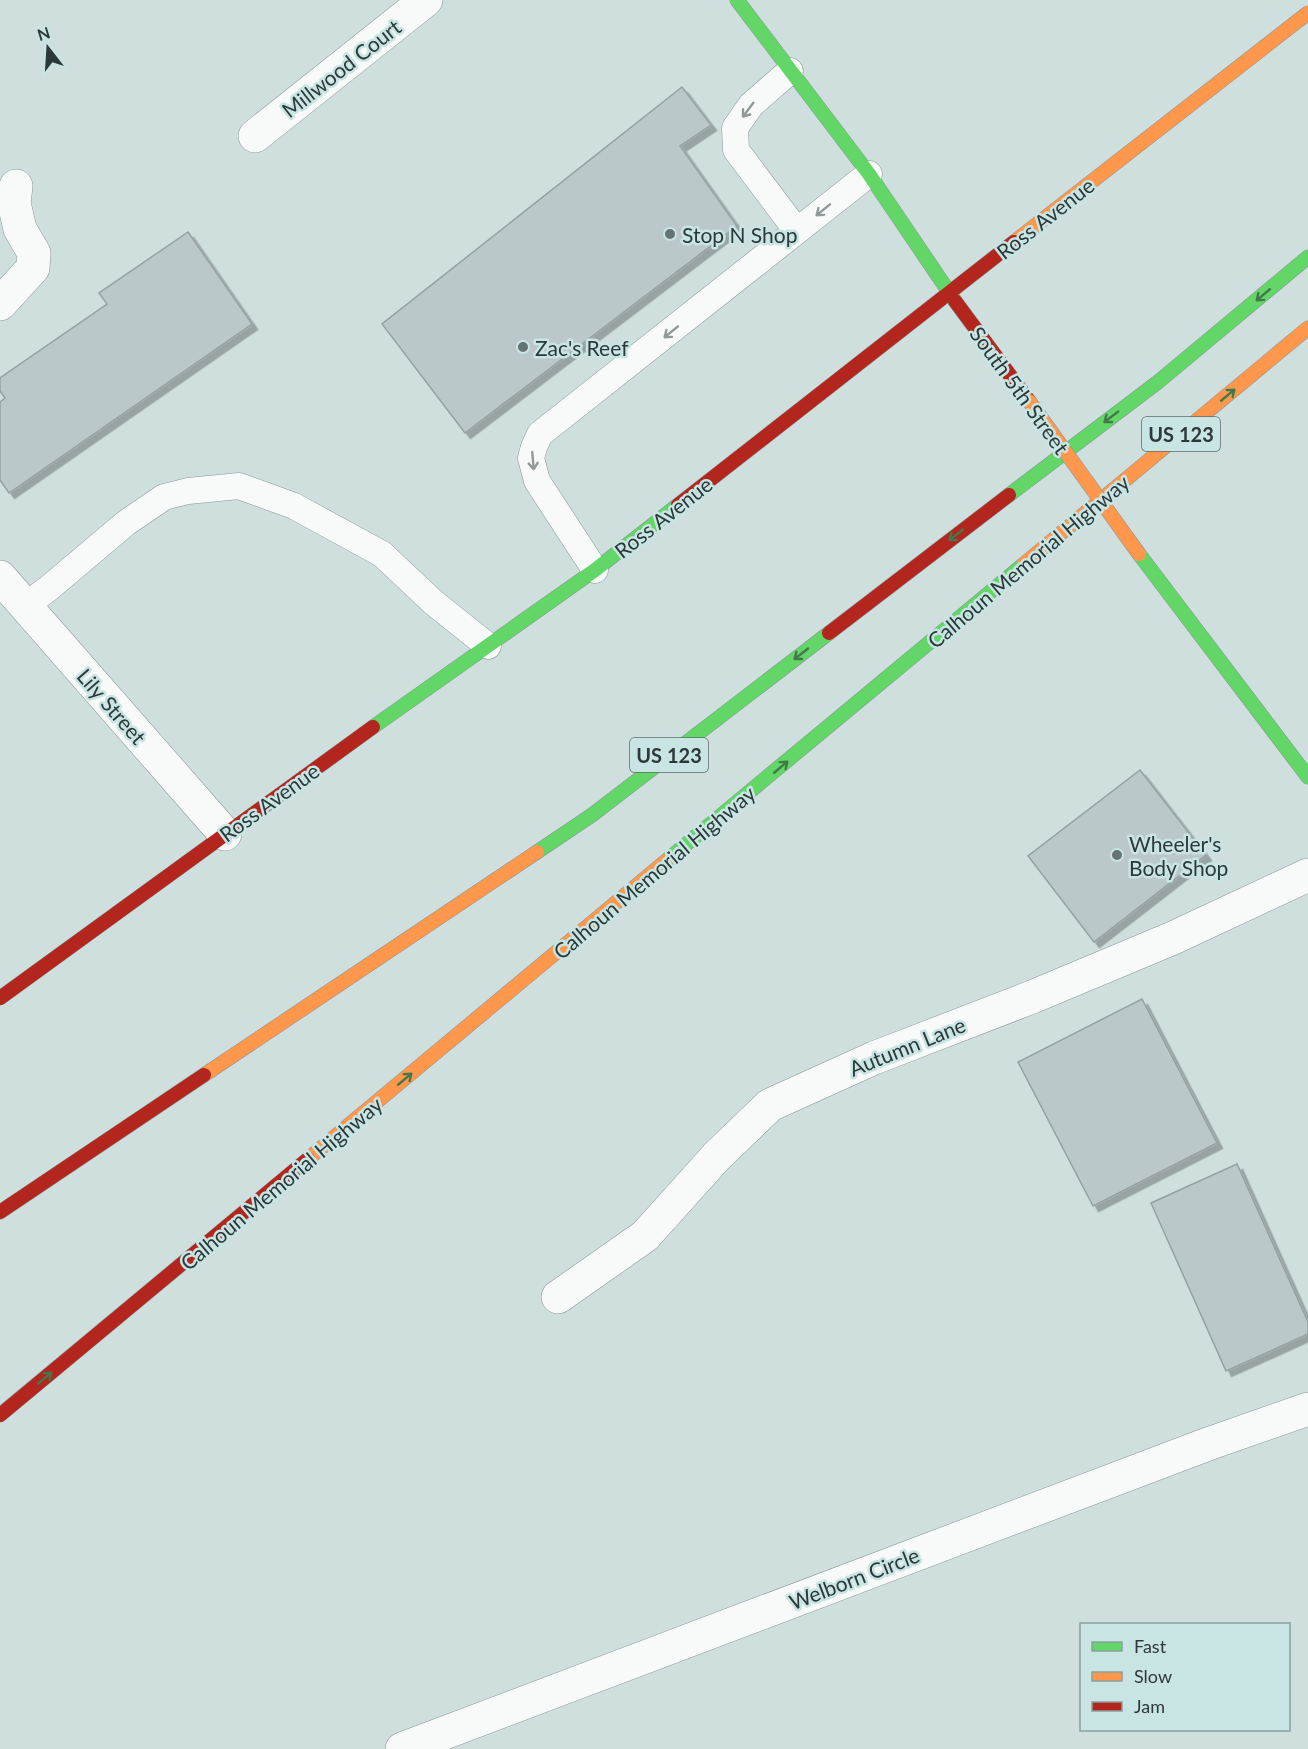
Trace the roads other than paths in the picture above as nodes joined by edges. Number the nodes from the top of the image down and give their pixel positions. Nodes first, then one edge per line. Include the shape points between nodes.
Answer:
1 (426, 0) edge
2 (737, 0) edge
3 (1308, 13) edge
4 (790, 71) junction
5 (255, 136) dead end
6 (869, 174) junction
7 (16, 186) dead end
8 (797, 231) junction
9 (1308, 257) edge
10 (949, 293) junction
11 (0, 304) edge
12 (1308, 328) edge
13 (596, 570) junction
14 (0, 577) edge
15 (25, 606) junction
16 (488, 646) junction
17 (1308, 777) edge
18 (225, 834) junction
19 (1308, 875) edge
20 (0, 998) edge
21 (0, 1212) edge
22 (558, 1297) dead end
23 (1308, 1409) edge
24 (0, 1415) edge
25 (402, 1749) edge

1 - 5 street, Millwood Court
2 - 4 main road, South 5th Street
3 - 10 main road, Ross Avenue
4 - 6 main road, South 5th Street
4 -> 8 lane via 751,105 735,128 736,150
6 -> 8 lane
6 - 10 main road, South 5th Street
7 - 11 street via 14,203 20,229 34,253 33,268
8 -> 13 lane via 540,434 531,458 537,481
9 -> 21 main road, US 123 via 1158,382 591,815
10 - 13 main road, Ross Avenue
10 - 17 main road, South 5th Street, bridge
24 -> 12 main road, Calhoun Memorial Highway / US 123
13 - 16 main road, Ross Avenue
14 - 15 street, Lily Street
15 - 16 lane via 164,497 239,486 294,506 382,554
15 - 18 street, Lily Street
16 - 18 main road, Ross Avenue
18 - 20 main road, Ross Avenue
19 - 22 street, Autumn Lane via 1173,938 874,1058 770,1105 716,1157 645,1236
23 - 25 street, Welborn Circle

